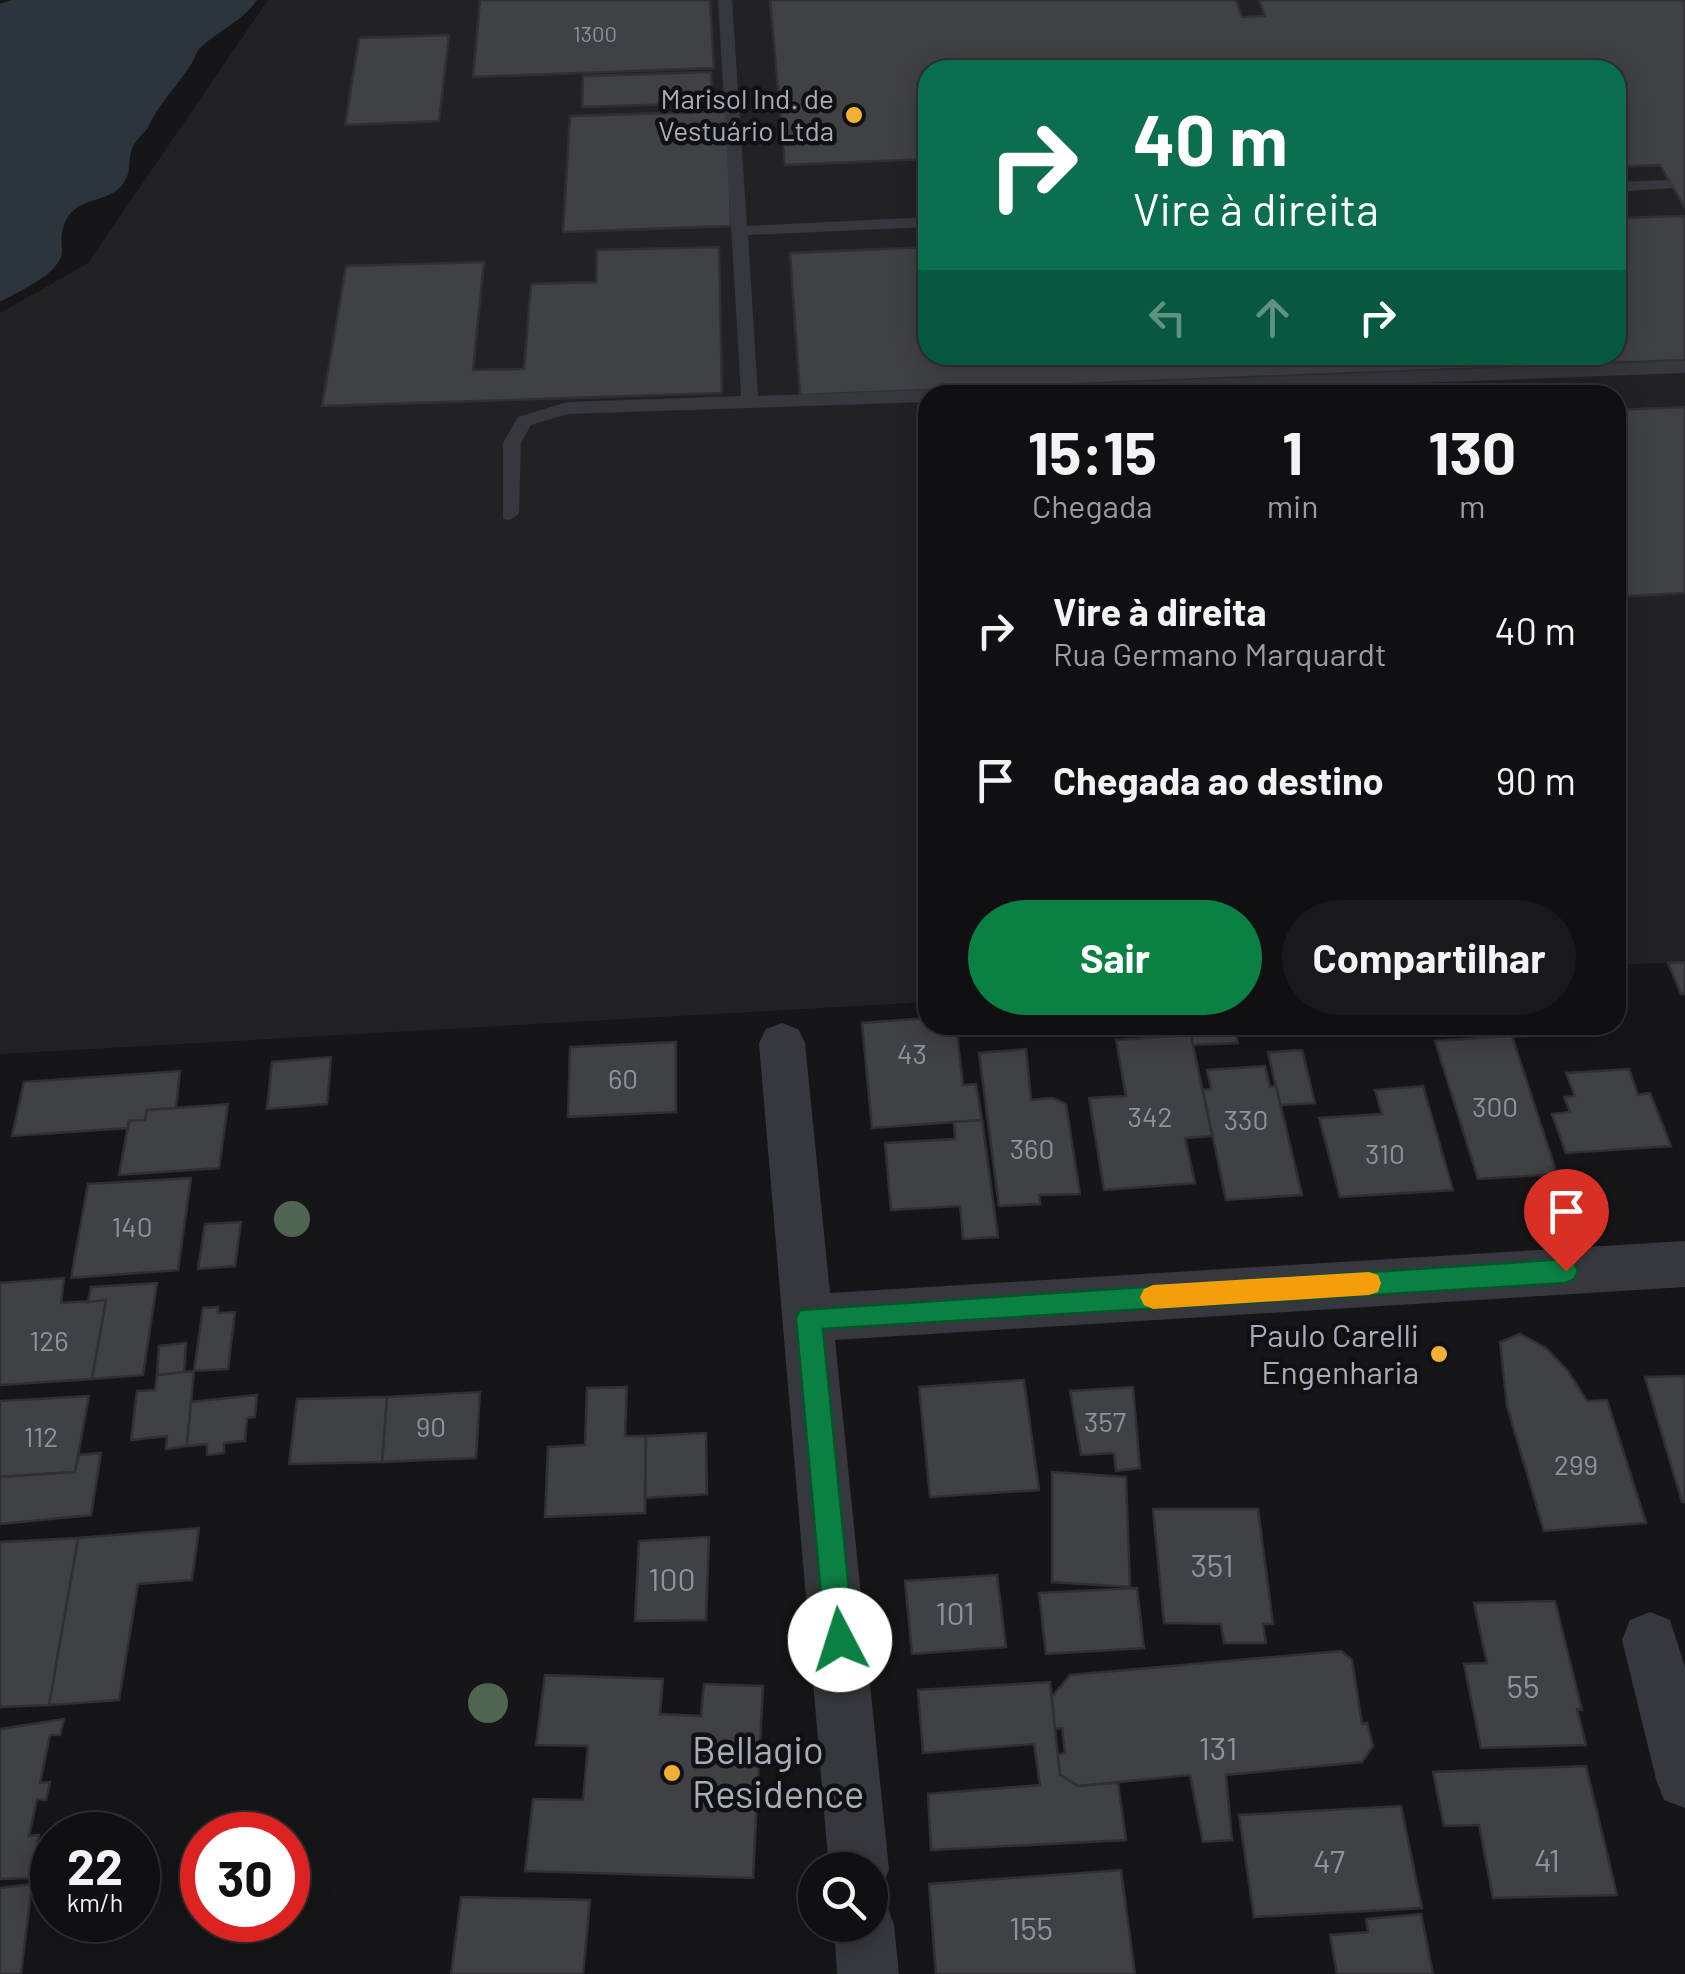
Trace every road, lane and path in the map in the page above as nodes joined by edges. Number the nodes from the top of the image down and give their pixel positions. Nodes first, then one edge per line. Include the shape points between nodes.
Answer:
1 (724, 0) edge
2 (1667, 185) dead end
3 (1626, 187) edge
4 (918, 222) edge
5 (739, 231) junction
6 (1685, 367) edge
7 (1214, 385) edge
8 (918, 396) edge
9 (750, 403) junction
10 (510, 514) dead end
11 (782, 1043) dead end
12 (1685, 1264) edge
13 (809, 1318) junction
14 (1650, 1640) dead end
15 (1685, 1778) edge
16 (858, 1852) edge
17 (865, 1942) edge
18 (868, 1974) edge

1 - 5 lane
2 - 3 lane
4 - 5 lane
5 - 9 lane
6 - 7 lane
8 - 9 lane
9 - 10 lane via 567,408 524,421 512,443
11 - 13 street
12 - 13 street
13 - 16 street
14 - 15 street
17 - 18 street

